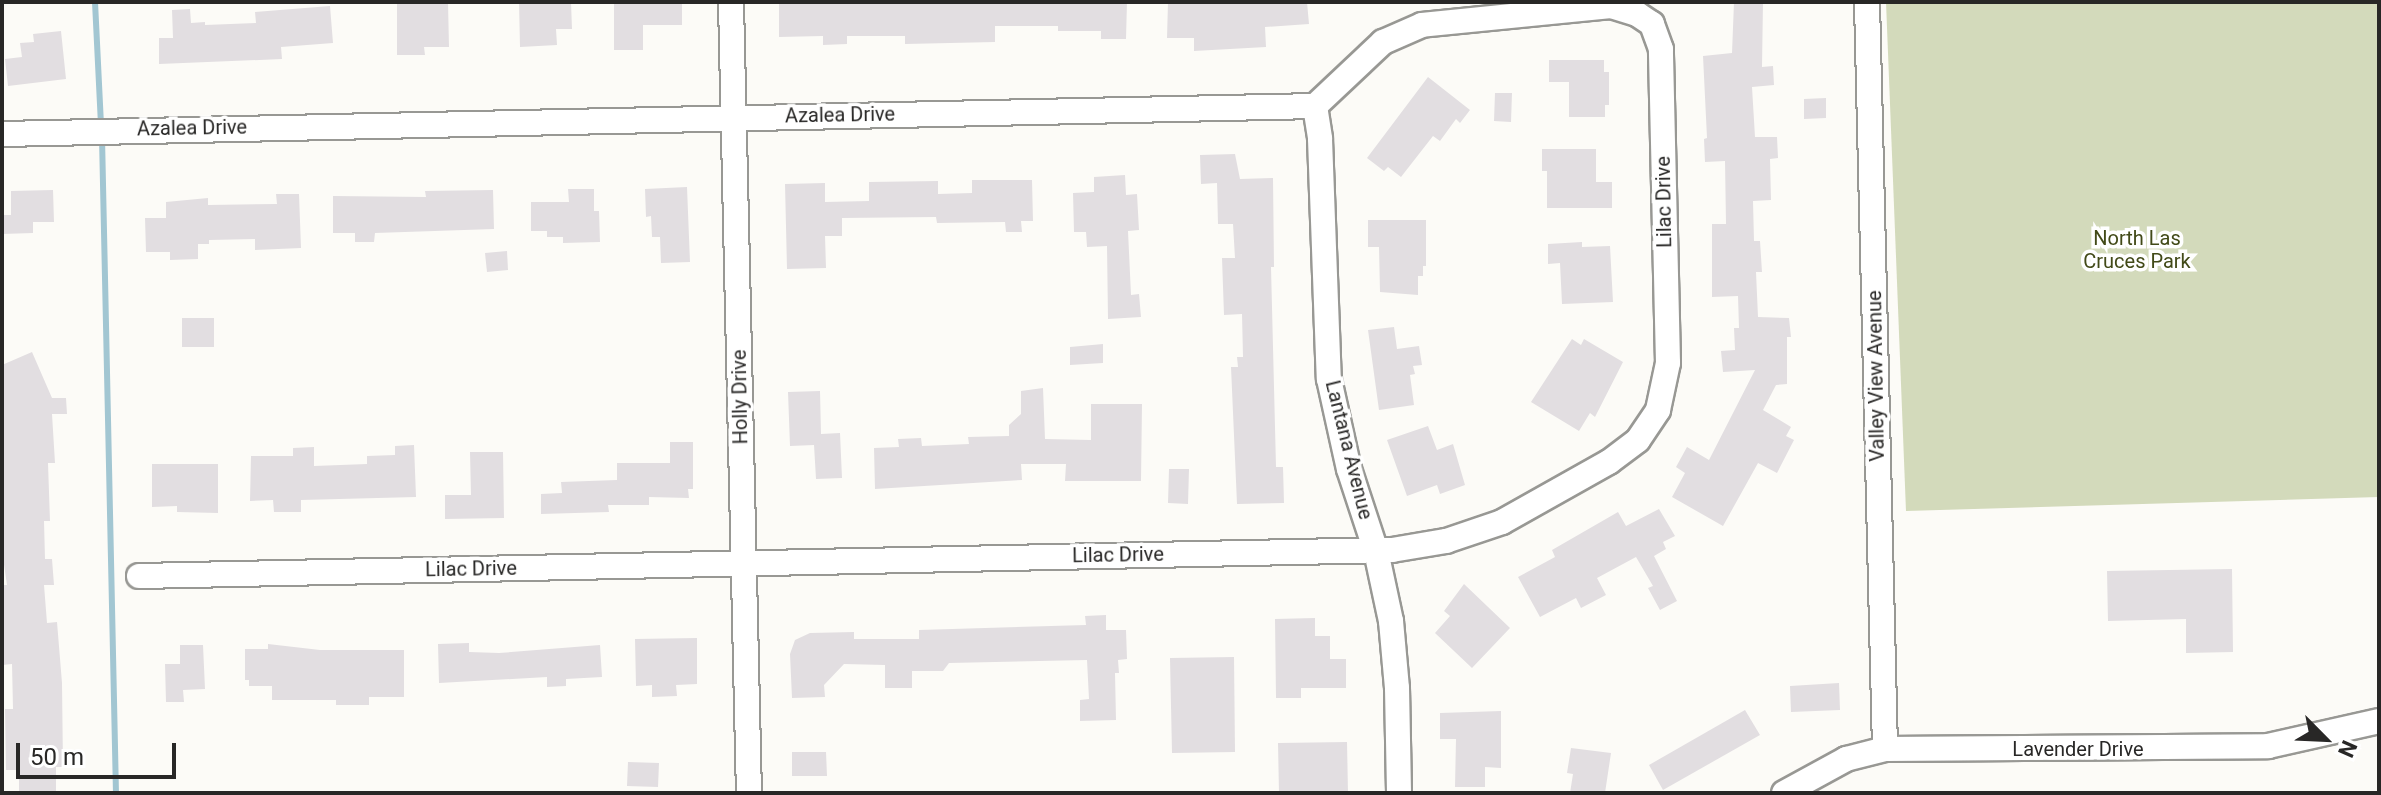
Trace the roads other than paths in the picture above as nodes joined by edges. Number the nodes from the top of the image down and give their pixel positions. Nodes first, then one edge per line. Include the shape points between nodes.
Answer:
1 (731, 2) edge
2 (1867, 2) edge
3 (1652, 10) edge
4 (1315, 106) junction
5 (734, 117) junction
6 (2, 134) edge
7 (1376, 551) junction
8 (744, 563) junction
9 (139, 576) dead end
10 (2379, 721) edge
11 (1885, 749) junction
12 (749, 793) edge
13 (1399, 793) edge
14 (1784, 793) edge

1 - 5 street, Holly Drive
2 - 11 street, Valley View Avenue
3 - 4 street via 1611,6 1422,25 1375,47
3 - 7 street, Lilac Drive via 1661,49 1668,363 1658,410 1623,452 1502,522 1428,545
4 - 5 street, Azalea Drive
4 - 7 street, Lantana Avenue via 1329,379 1349,469
5 - 6 street, Azalea Drive
5 - 8 street, Holly Drive
7 - 8 street, Lilac Drive
7 - 13 street, Lantana Avenue via 1391,621
8 - 9 street, Lilac Drive
8 - 12 street, Holly Drive
10 - 11 street, Lavender Drive via 2268,746
11 - 14 street, Lavender Drive via 1846,759

